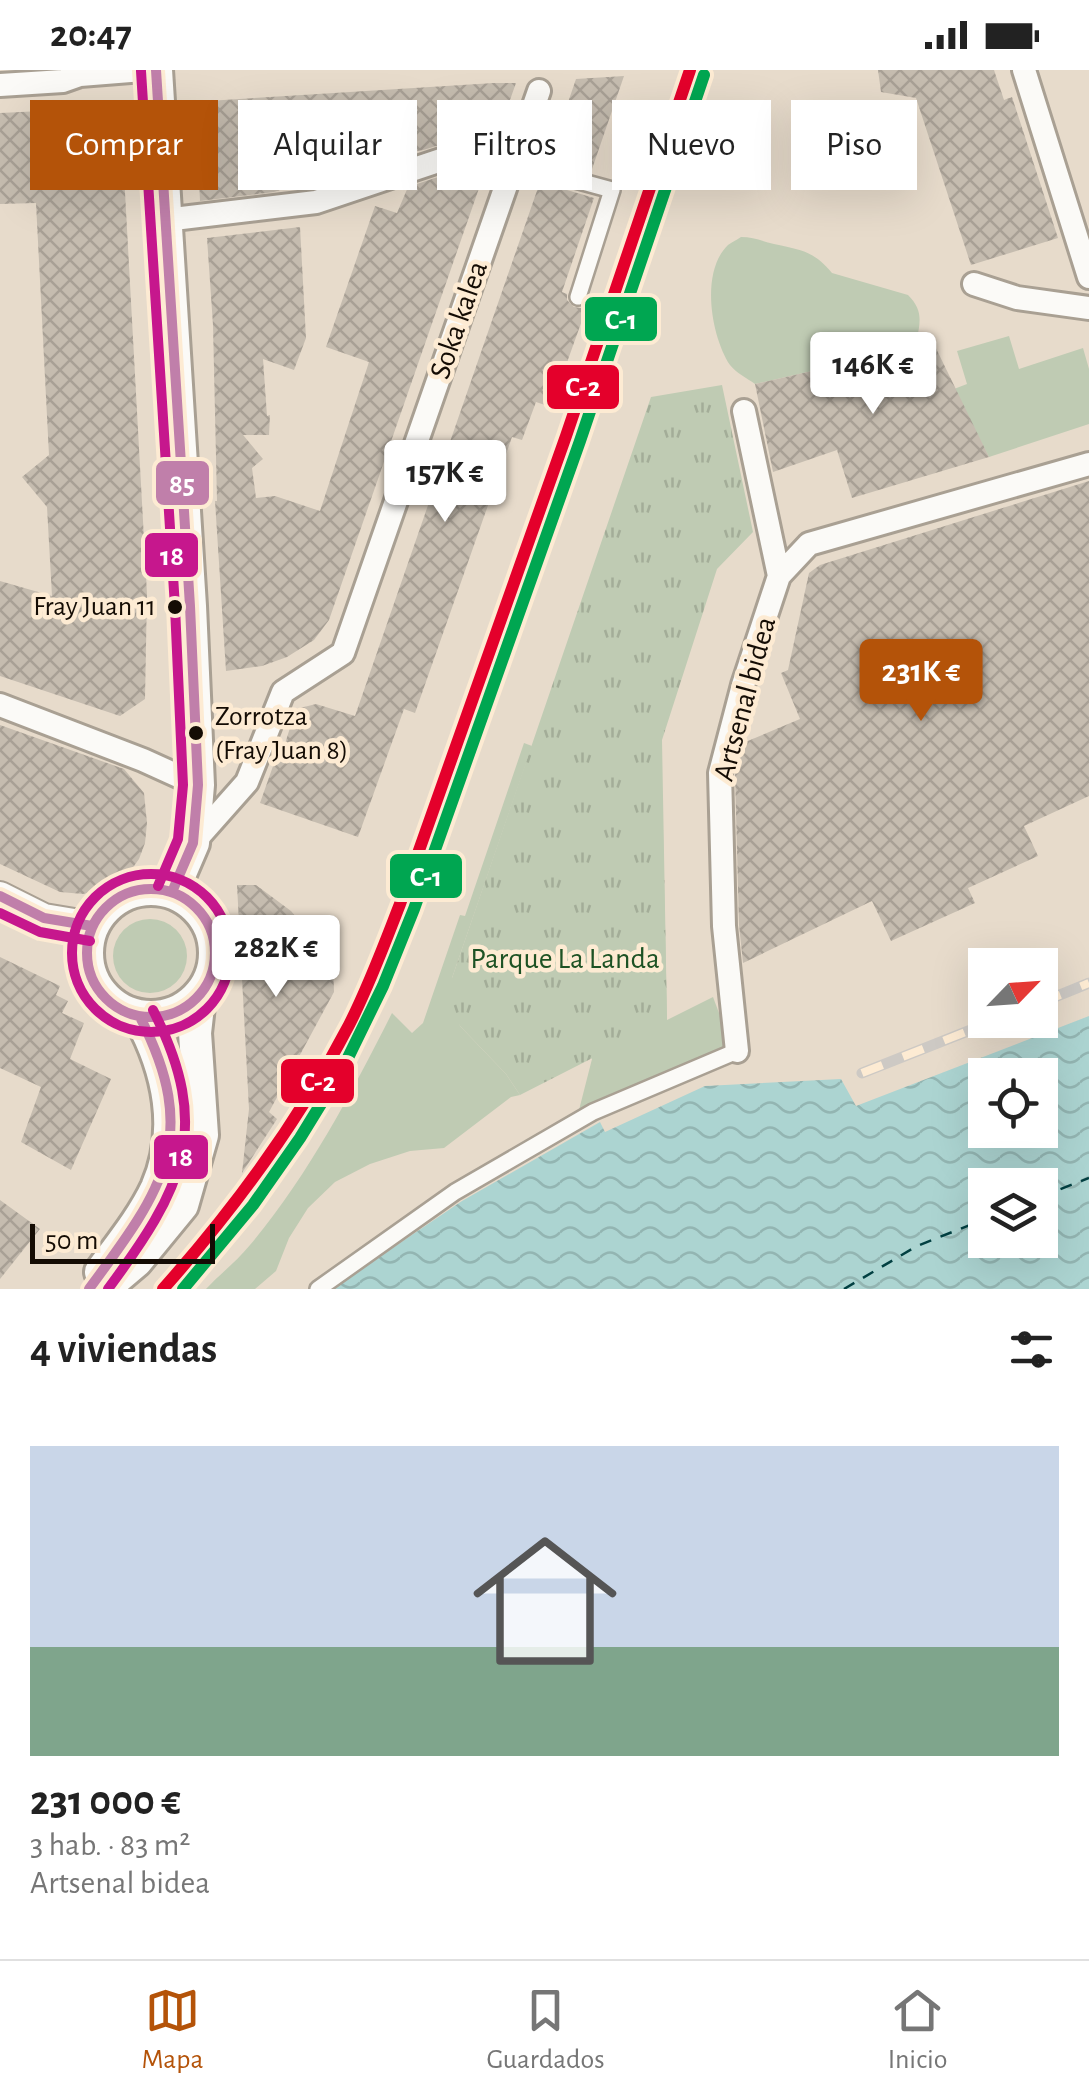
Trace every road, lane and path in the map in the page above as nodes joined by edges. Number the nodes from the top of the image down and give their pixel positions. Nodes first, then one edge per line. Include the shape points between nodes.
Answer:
1 (143, 70) edge
2 (156, 70) edge
3 (1024, 70) edge
4 (77, 72) edge
5 (0, 84) edge
6 (539, 91) dead end
7 (536, 100) edge
8 (437, 161) edge
9 (592, 185) edge
10 (503, 190) edge
11 (165, 220) junction
12 (1089, 277) edge
13 (974, 284) dead end
14 (578, 298) dead end
15 (1089, 308) edge
16 (744, 412) dead end
17 (1089, 464) edge
18 (779, 576) junction
19 (0, 705) edge
20 (198, 786) junction
21 (193, 842) junction
22 (172, 892) junction
23 (0, 896) edge
24 (92, 926) junction
25 (199, 997) junction
26 (140, 1017) junction
27 (737, 1050) joint
28 (89, 1289) edge
29 (103, 1289) edge
30 (318, 1289) edge

1 - 4 street
2 - 11 main road
3 - 12 street
4 - 5 street via 63,82
6 - 7 street, Soka kalea
8 - 11 street via 316,202
9 - 14 street via 612,190
10 - 21 street, Soka kalea via 343,653 283,692 247,782
11 - 20 main road
13 - 15 street
16 - 18 street, Artsenal bidea
17 - 18 street via 809,544
18 - 27 street, Artsenal bidea via 720,774 724,926
19 - 20 street
20 - 21 main road
21 - 22 main road
22 - 24 main road via 134,890 102,910
22 - 25 main road via 205,918 214,937 210,979
23 - 24 street via 44,918
24 - 26 main road via 86,945 94,984 106,1000
25 - 26 main road via 182,1010
25 - 29 main road via 202,1135 182,1206
26 - 28 main road via 172,1108 171,1143 157,1188
27 - 30 street via 593,1112 456,1192

